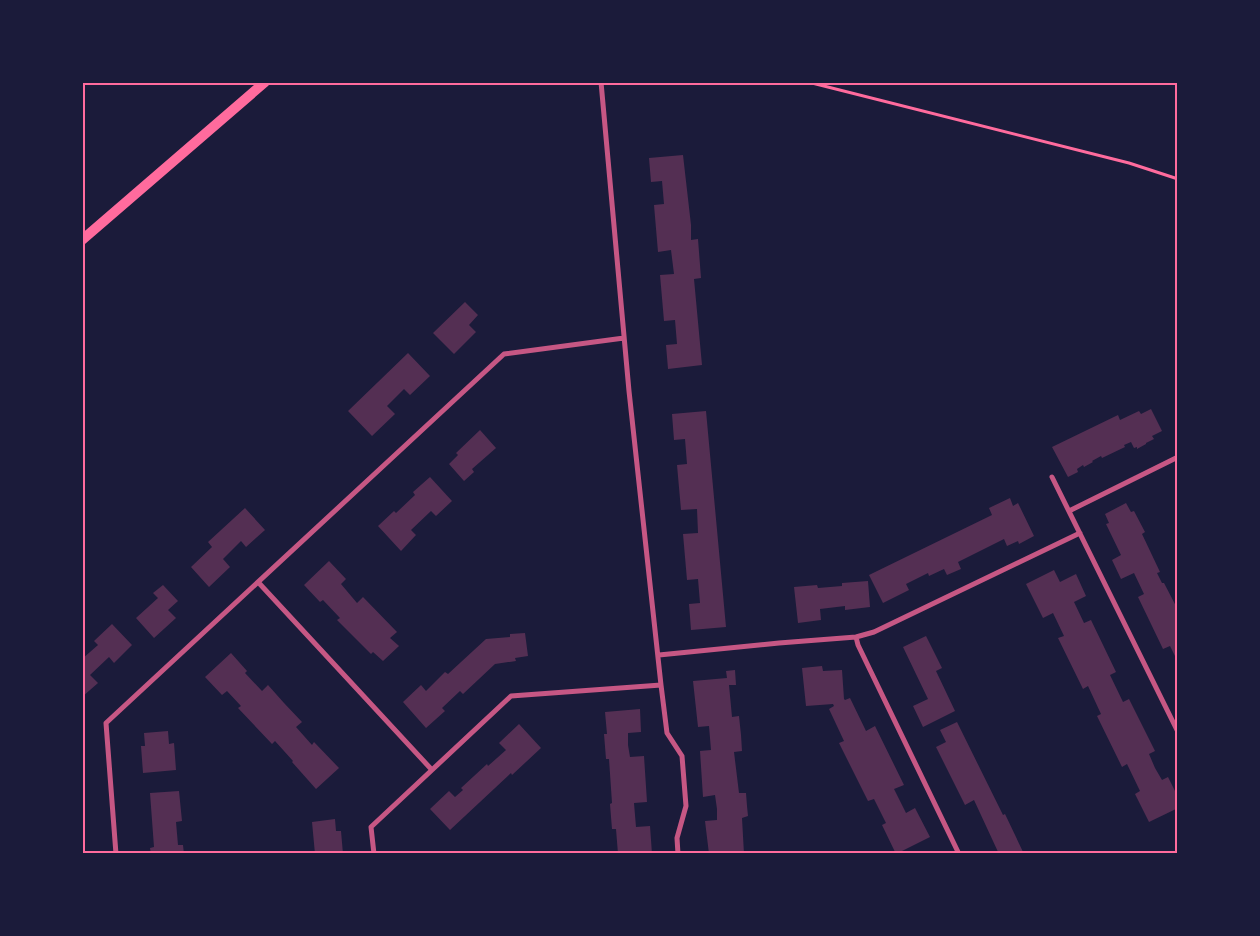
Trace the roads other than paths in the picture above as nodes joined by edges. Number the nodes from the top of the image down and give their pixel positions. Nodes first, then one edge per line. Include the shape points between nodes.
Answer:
1 (265, 82) edge
2 (601, 82) edge
3 (82, 240) edge
4 (624, 338) junction
5 (1178, 458) edge
6 (1052, 477) dead end
7 (1069, 511) junction
8 (1080, 533) junction
9 (258, 582) junction
10 (856, 637) junction
11 (659, 655) junction
12 (662, 685) junction
13 (1178, 732) edge
14 (432, 770) junction
15 (116, 854) edge
16 (374, 854) edge
17 (678, 854) edge
18 (959, 854) edge

1 - 3 main road
2 - 4 street
4 - 9 street via 504,354
4 - 11 street
5 - 7 street
6 - 7 street
7 - 8 street
8 - 10 street via 874,632
8 - 13 street
9 - 14 street
9 - 15 street via 106,723
10 - 11 street
10 - 18 street
11 - 12 street
12 - 14 street via 511,696
12 - 17 street via 667,733 682,756 686,806 676,838
14 - 16 street via 371,827

